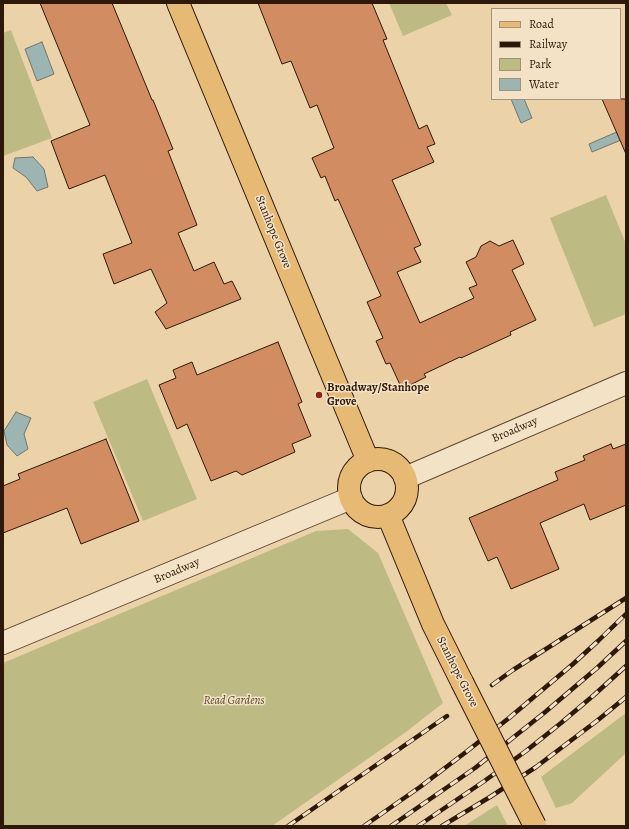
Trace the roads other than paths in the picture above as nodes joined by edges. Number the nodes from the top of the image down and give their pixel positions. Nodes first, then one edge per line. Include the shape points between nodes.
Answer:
1 (178, 3) edge
2 (626, 383) edge
3 (368, 461) junction
4 (405, 478) junction
5 (351, 498) junction
6 (388, 515) junction
7 (3, 643) edge
8 (535, 826) edge

1 - 3 main road, Stanhope Grove
2 - 4 street, Broadway
3 - 4 main road via 378,458 389,461 398,467
3 - 5 main road via 354,471 349,489
4 - 6 main road via 405,498 399,508
5 - 6 main road via 356,507 365,514 376,517
5 - 7 street, Broadway
6 - 8 main road, Stanhope Grove, bridge via 433,624

